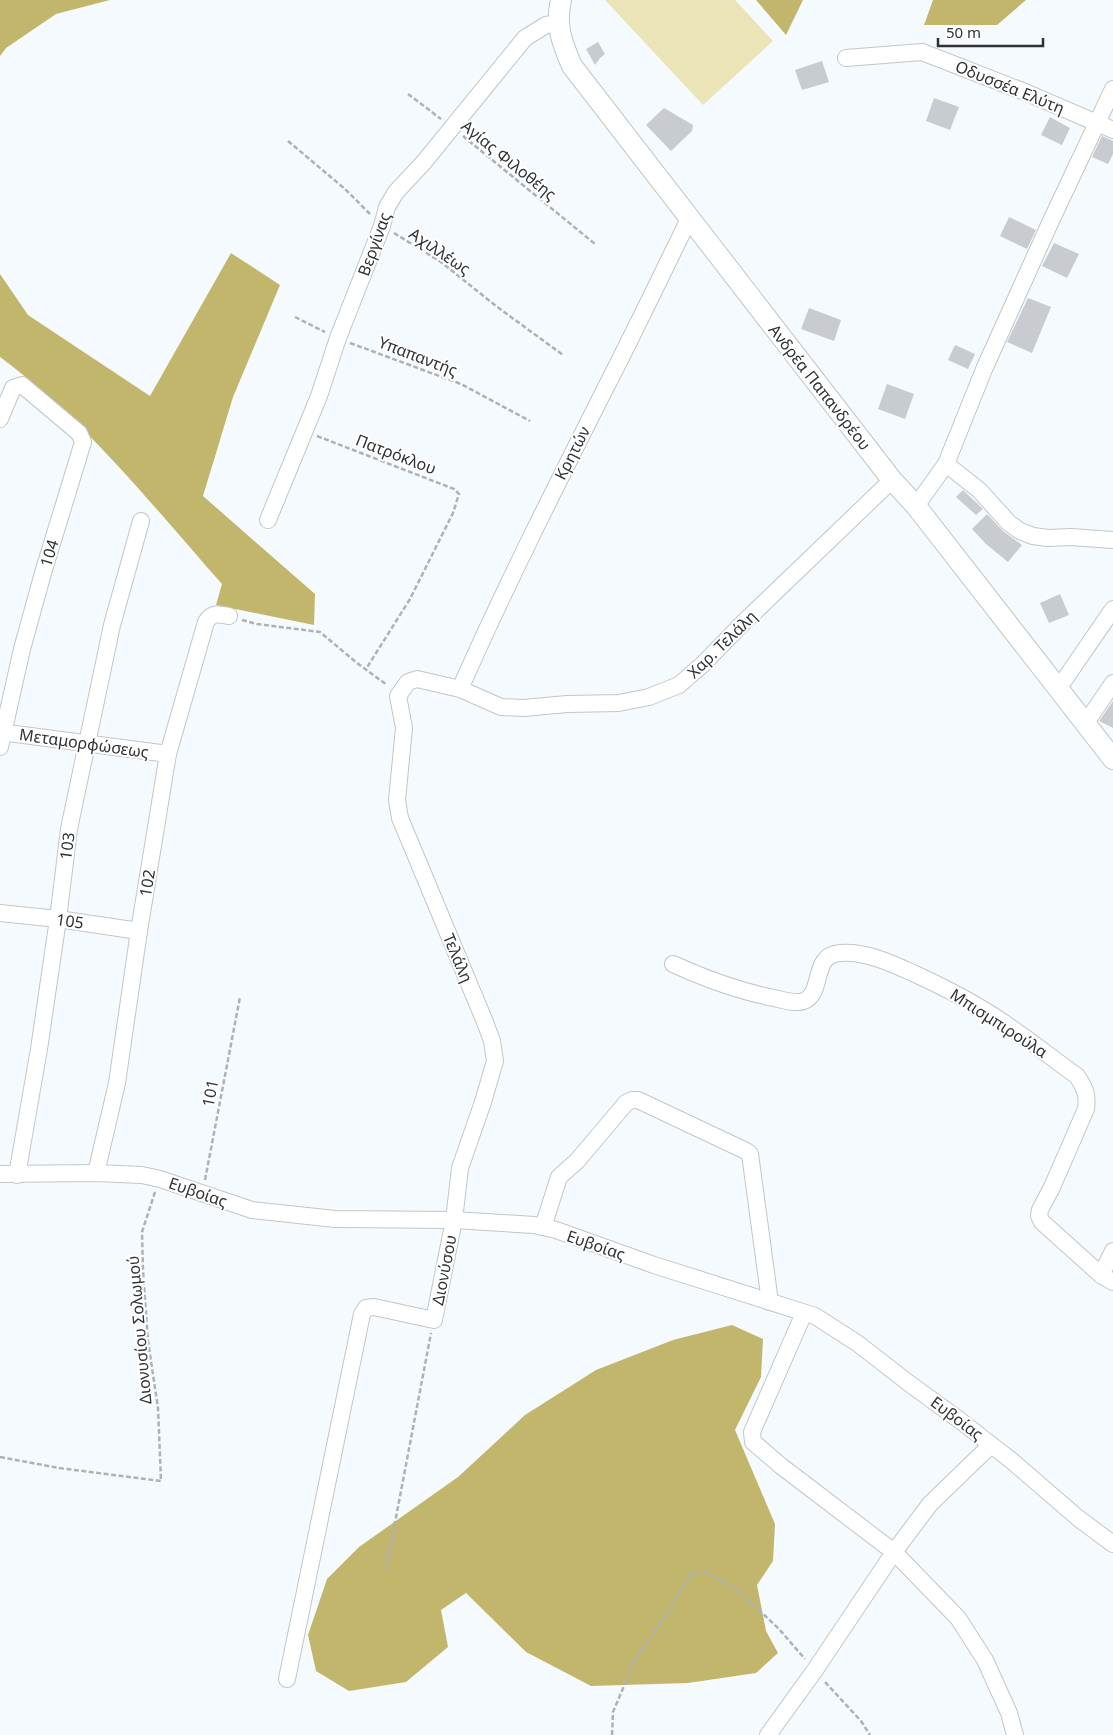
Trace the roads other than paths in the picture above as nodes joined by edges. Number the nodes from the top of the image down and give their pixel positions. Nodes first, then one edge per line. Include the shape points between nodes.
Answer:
1 (561, 0) edge
2 (558, 23) junction
3 (846, 58) dead end
4 (1113, 89) edge
5 (1097, 122) junction
6 (1113, 130) edge
7 (689, 219) junction
8 (0, 419) edge
9 (946, 464) junction
10 (892, 480) junction
11 (916, 506) junction
12 (268, 520) dead end
13 (141, 521) dead end
14 (1113, 540) edge
15 (1113, 608) edge
16 (229, 616) road end
17 (1113, 683) edge
18 (460, 689) junction
19 (1058, 689) junction
20 (398, 696) joint
21 (1086, 724) junction
22 (1, 737) edge
23 (88, 743) junction
24 (168, 754) junction
25 (1113, 759) edge
26 (0, 913) edge
27 (58, 919) junction
28 (139, 931) junction
29 (673, 964) dead end
30 (96, 1173) junction
31 (0, 1174) edge
32 (18, 1175) junction
33 (454, 1220) junction
34 (543, 1227) junction
35 (1113, 1251) edge
36 (1107, 1279) edge
37 (770, 1302) junction
38 (804, 1313) junction
39 (991, 1445) junction
40 (1113, 1544) edge
41 (894, 1552) junction
42 (287, 1679) dead end
43 (768, 1735) edge
44 (1015, 1735) edge

1 - 2 main road, Ανδρέα Παπανδρέου
2 - 7 main road, Ανδρέα Παπανδρέου via 572,66
2 - 12 street, Βεργίνας via 546,25 525,38 396,192 387,207 319,396
3 - 5 street, Οδυσσέα Ελύτη via 922,52
4 - 5 street
5 - 6 street, Οδυσσέα Ελύτη
5 - 9 street via 985,367
7 - 10 main road, Ανδρέα Παπανδρέου
7 - 18 street, Κρητών via 532,532
8 - 22 street, 104 via 10,392 22,386 79,434 83,442 43,573
9 - 11 street
9 - 14 street via 979,490 1020,531 1048,538
10 - 11 main road, Ανδρέα Παπανδρέου
10 - 18 street, Χαρ. Τελάλη via 679,685 649,698 619,704 524,708 501,707
11 - 19 main road, Ανδρέα Παπανδρέου
13 - 23 street, 103 via 112,624
15 - 19 street
16 - 24 street, 102 via 215,614 206,622
17 - 21 street
18 - 20 street, Χαρ. Τελάλη via 414,679
19 - 21 main road, Ανδρέα Παπανδρέου
20 - 33 street, Τελάλη via 404,728 397,800 400,818 485,1022 494,1051 492,1072 460,1168
21 - 25 main road, Ανδρέα Παπανδρέου
22 - 23 street, Μεταμορφώσεως
23 - 24 street, Μεταμορφώσεως
23 - 27 street, 103 via 69,829
24 - 28 street, 102
26 - 27 street, 105
27 - 28 street, 105
27 - 32 street, 103
28 - 30 street, 102 via 117,1083
29 - 36 street, Μπισμπιρούλα via 710,981 791,1002 804,1001 809,996 824,960 831,954 868,956 936,984 985,1011 1077,1076 1088,1097 1086,1109 1039,1216
30 - 32 street, Ευβοίας
30 - 33 street, Ευβοίας via 160,1179 252,1210 280,1214 336,1219
31 - 32 street, Ευβοίας
33 - 34 street, Ευβοίας
33 - 42 street, Διονύσου via 434,1320 374,1306 363,1311
34 - 37 street, Ευβοίας
34 - 37 street via 559,1177 577,1161 626,1103 638,1100 750,1154
35 - 36 street
37 - 38 street, Ευβοίας
38 - 39 street, Ευβοίας via 815,1316 858,1343
38 - 41 street via 751,1439 780,1466
39 - 40 street, Ευβοίας
39 - 41 street via 930,1504
41 - 43 street
41 - 44 street via 958,1618 985,1660 1009,1713

